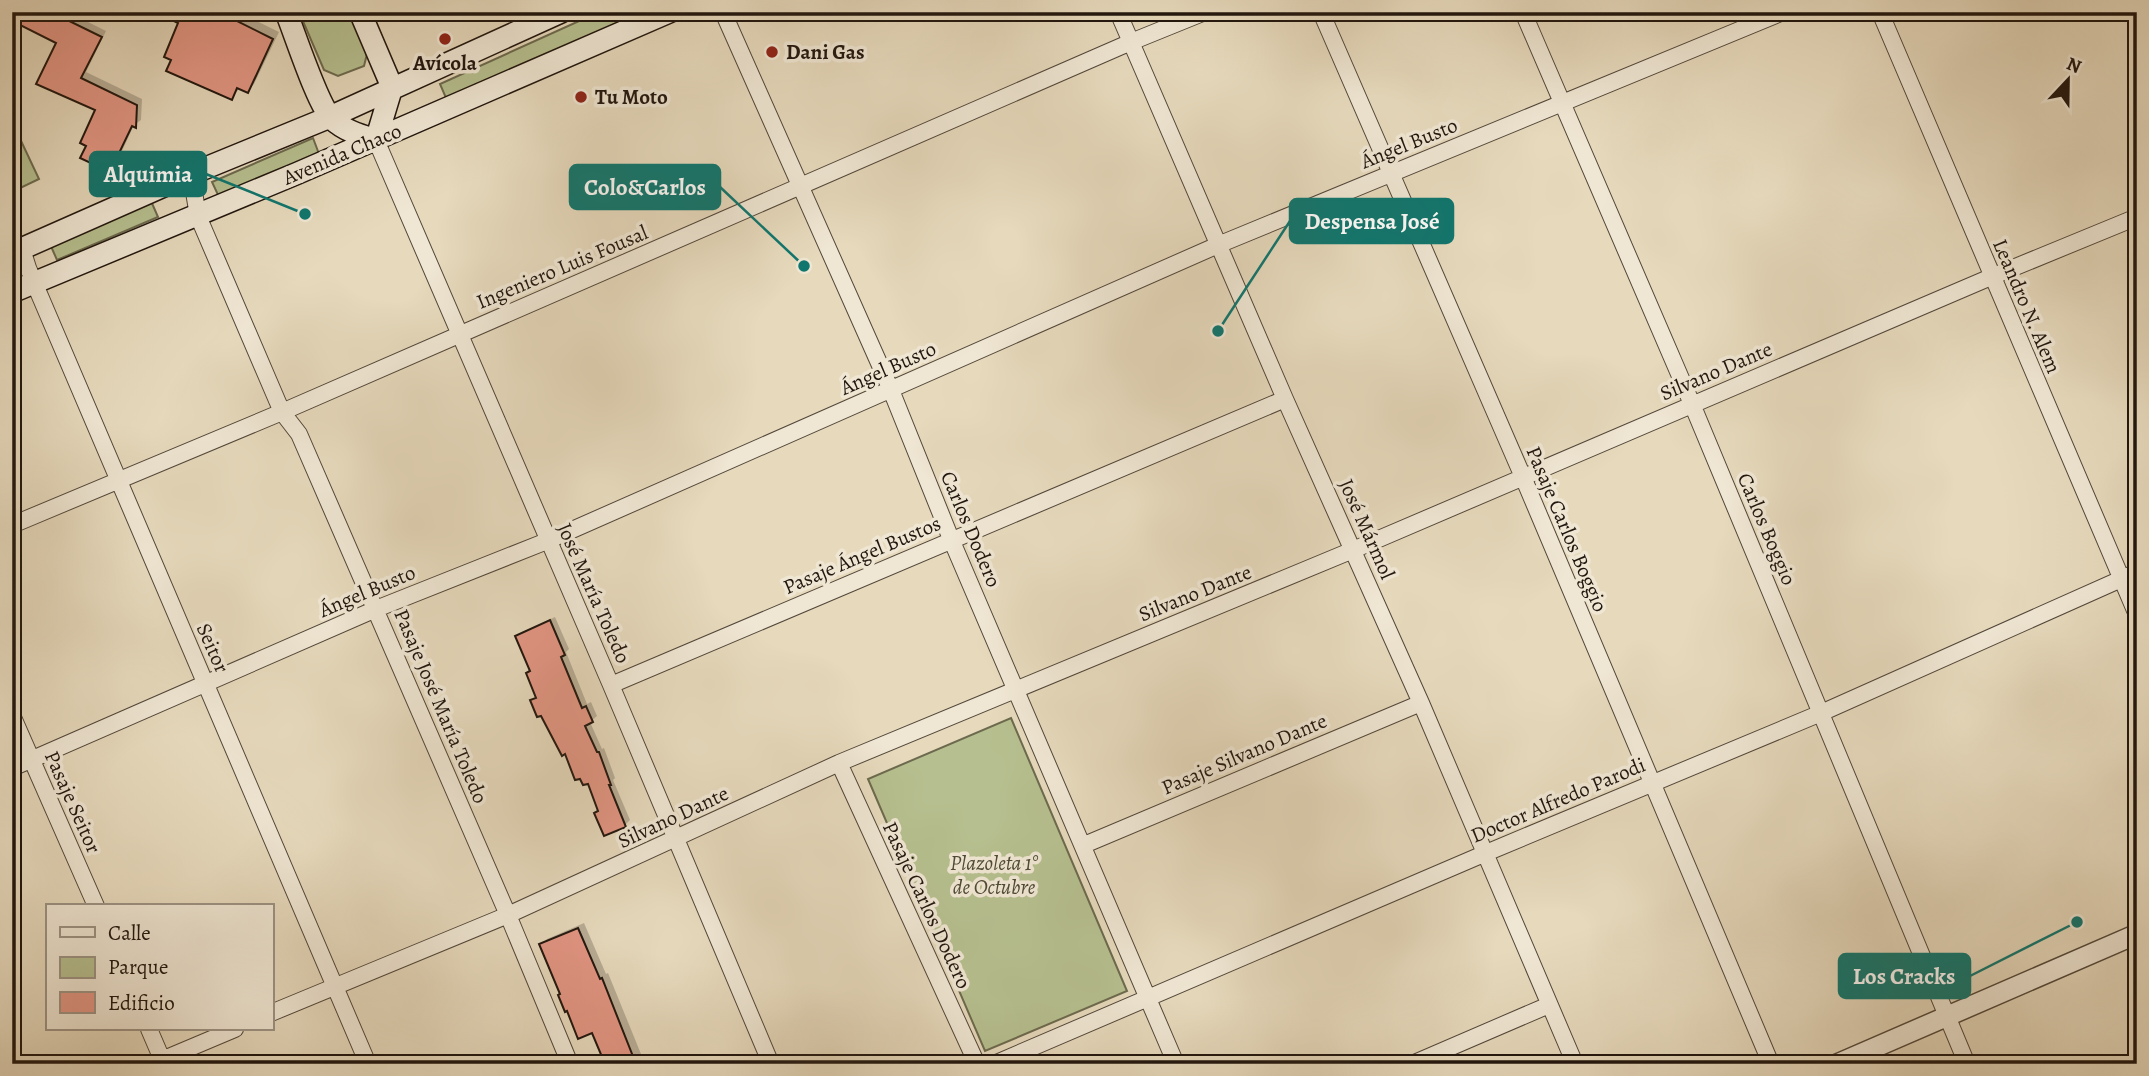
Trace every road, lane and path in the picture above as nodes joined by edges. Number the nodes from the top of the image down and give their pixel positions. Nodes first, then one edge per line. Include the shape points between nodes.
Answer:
1 (286, 12) edge
2 (360, 12) edge
3 (669, 12) edge
4 (723, 12) edge
5 (1118, 12) edge
6 (1205, 12) edge
7 (1321, 12) edge
8 (1523, 12) edge
9 (1783, 12) edge
10 (1880, 12) edge
11 (548, 15) edge
12 (1131, 42) junction
13 (393, 87) junction
14 (1563, 103) junction
15 (330, 117) junction
16 (376, 140) junction
17 (191, 174) junction
18 (1390, 174) junction
19 (799, 188) junction
20 (198, 216) junction
21 (2137, 217) edge
22 (1218, 245) junction
23 (17, 251) edge
24 (1991, 277) junction
25 (36, 283) junction
26 (12, 292) edge
27 (459, 334) junction
28 (891, 390) junction
29 (1286, 399) junction
30 (1692, 404) junction
31 (282, 412) junction
32 (1523, 477) junction
33 (119, 478) junction
34 (12, 525) edge
35 (951, 540) junction
36 (547, 541) junction
37 (1353, 550) junction
38 (2137, 572) edge
39 (2121, 578) junction
40 (376, 609) junction
41 (2137, 615) edge
42 (205, 682) junction
43 (611, 685) junction
44 (1016, 689) junction
45 (1421, 703) junction
46 (1821, 713) junction
47 (12, 715) edge
48 (32, 760) junction
49 (839, 764) junction
50 (12, 768) edge
51 (1652, 783) junction
52 (677, 839) junction
53 (1084, 845) junction
54 (1486, 853) junction
55 (95, 904) edge
56 (508, 915) junction
57 (2137, 934) edge
58 (334, 987) junction
59 (1149, 999) junction
60 (1549, 1005) junction
61 (273, 1012) edge
62 (1947, 1017) junction
63 (149, 1030) edge
64 (233, 1030) edge
65 (159, 1062) edge
66 (368, 1064) edge
67 (570, 1064) edge
68 (771, 1064) edge
69 (977, 1064) edge
70 (994, 1064) edge
71 (1176, 1064) edge
72 (1412, 1064) edge
73 (1576, 1064) edge
74 (1772, 1064) edge
75 (1837, 1064) edge
76 (1967, 1064) edge

1 - 15 main road
2 - 13 main road
3 - 16 main road, Avenida Chaco
4 - 19 street, Carlos Dodero
5 - 12 street, José Mármol
6 - 12 street, Ingeniero Luis Fousal
7 - 18 street, Pasaje Carlos Boggio
8 - 14 street, Carlos Boggio
9 - 14 street, Ángel Busto
10 - 24 street, Leandro N. Alem
11 - 13 main road, Avenida Chaco
12 - 19 street, Ingeniero Luis Fousal
12 - 22 street, José Mármol
13 - 15 main road, Avenida Chaco
13 - 16 main road
14 - 18 street, Ángel Busto
14 - 30 street, Carlos Boggio
15 - 16 main road via 348,131
15 - 17 main road, Avenida Chaco
16 - 20 main road, Avenida Chaco
16 - 27 street, José María Toledo
17 - 20 street, Pasaje José María Toledo
17 - 23 main road, Avenida Chaco
18 - 22 street, Ángel Busto
18 - 32 street, Pasaje Carlos Boggio
19 - 27 street, Ingeniero Luis Fousal
19 - 28 street, Carlos Dodero
20 - 25 main road, Avenida Chaco
20 - 31 street, Pasaje José María Toledo
21 - 24 street, Silvano Dante
22 - 28 street, Ángel Busto
22 - 29 street, José Mármol
23 - 25 street, Seitor
24 - 30 street, Silvano Dante
24 - 39 street, Leandro N. Alem
25 - 26 main road, Avenida Chaco
25 - 33 street, Seitor
27 - 31 street, Ingeniero Luis Fousal
27 - 36 street, José María Toledo
28 - 35 street, Carlos Dodero
28 - 36 street, Ángel Busto
29 - 35 street, Pasaje Ángel Bustos
29 - 37 street, José Mármol
30 - 32 street, Silvano Dante
30 - 46 street, Carlos Boggio
31 - 33 street, Ingeniero Luis Fousal
31 - 40 street, Pasaje José María Toledo via 299,434
32 - 37 street, Silvano Dante
32 - 51 street, Pasaje Carlos Boggio
33 - 34 street, Ingeniero Luis Fousal
33 - 42 street, Seitor
35 - 43 street, Pasaje Ángel Bustos
35 - 44 street, Carlos Dodero
36 - 40 street, Ángel Busto
36 - 43 street, José María Toledo
37 - 44 street, Silvano Dante
37 - 45 street, José Mármol
38 - 39 street, Doctor Alfredo Parodi
39 - 41 street, Leandro N. Alem
39 - 46 street, Doctor Alfredo Parodi
40 - 42 street, Ángel Busto
40 - 56 street, Pasaje José María Toledo
42 - 48 street, Ángel Busto
42 - 58 street, Seitor
43 - 52 street, José María Toledo
44 - 49 street, Silvano Dante
44 - 53 street, Carlos Dodero
45 - 53 street, Pasaje Silvano Dante
45 - 54 street, José Mármol
46 - 51 street, Doctor Alfredo Parodi
46 - 62 street, Carlos Boggio
47 - 48 street, Pasaje Seitor
48 - 50 street, Ángel Busto
48 - 55 street, Pasaje Seitor
49 - 52 street, Silvano Dante
49 - 69 street, Pasaje Carlos Dodero
51 - 54 street, Doctor Alfredo Parodi
51 - 74 street, Pasaje Carlos Boggio
52 - 56 street, Silvano Dante
52 - 68 street, José María Toledo
53 - 59 street, Carlos Dodero
54 - 59 street, Doctor Alfredo Parodi
54 - 60 street, José Mármol
56 - 58 street, Silvano Dante
56 - 67 street, Pasaje José María Toledo
57 - 62 street
58 - 61 street, Silvano Dante
58 - 66 street, Seitor
59 - 70 street, Doctor Alfredo Parodi
59 - 71 street, Carlos Dodero
60 - 72 street
60 - 73 street, José Mármol
62 - 75 street
62 - 76 street, Carlos Boggio
63 - 65 street
64 - 65 street

